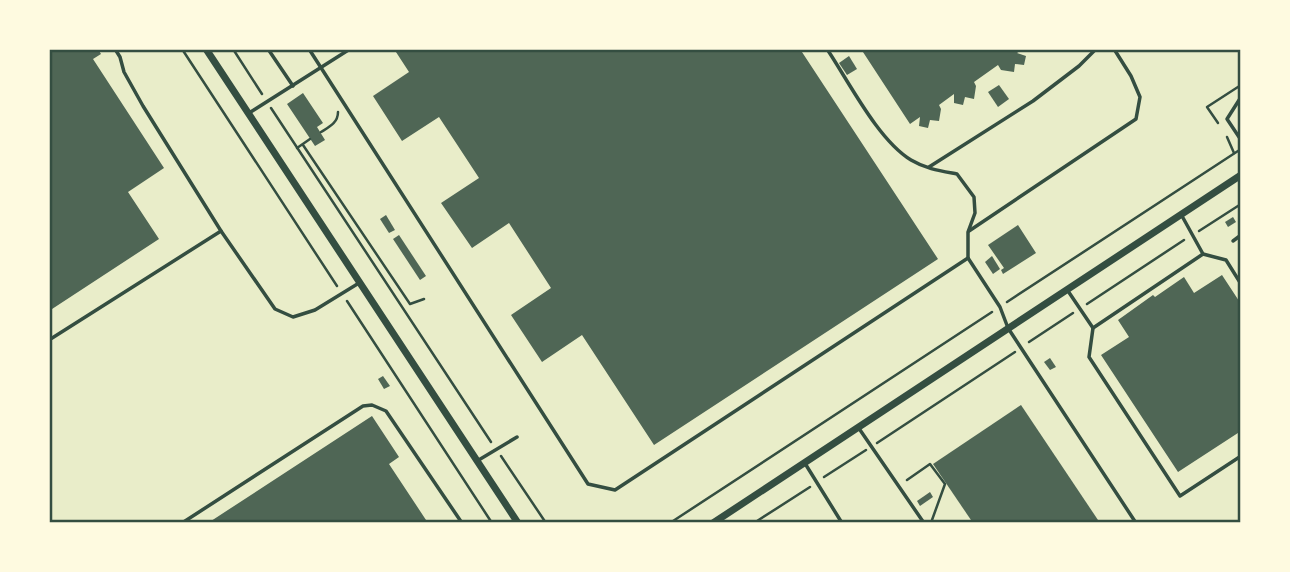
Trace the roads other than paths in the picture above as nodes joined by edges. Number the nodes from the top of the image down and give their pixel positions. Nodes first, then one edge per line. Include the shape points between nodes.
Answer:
1 (115, 49) edge
2 (206, 49) edge
3 (268, 49) edge
4 (309, 49) edge
5 (350, 49) edge
6 (827, 49) edge
7 (1096, 49) edge
8 (1114, 49) edge
9 (321, 68) junction
10 (293, 86) junction
11 (1241, 97) edge
12 (249, 113) junction
13 (353, 118) junction
14 (347, 124) dead end
15 (1241, 140) edge
16 (927, 168) junction
17 (1241, 175) edge
18 (1181, 214) junction
19 (221, 231) junction
20 (968, 232) junction
21 (1241, 236) edge
22 (1233, 241) dead end
23 (1203, 254) junction
24 (968, 258) junction
25 (360, 282) junction
26 (1241, 284) edge
27 (1067, 289) junction
28 (1008, 328) junction
29 (1093, 328) junction
30 (49, 340) edge
31 (858, 427) junction
32 (517, 437) dead end
33 (1241, 456) edge
34 (477, 461) junction
35 (804, 463) junction
36 (182, 523) edge
37 (462, 523) edge
38 (518, 523) edge
39 (713, 523) edge
40 (842, 523) edge
41 (924, 523) edge
42 (1136, 523) edge

1 - 19 lane via 143,106
2 - 12 street
3 - 10 lane
4 - 9 lane
5 - 9 lane
6 - 16 lane via 883,133 912,161
7 - 16 lane via 1033,101
8 - 20 lane via 1140,96 1136,119
9 - 10 lane
9 - 13 lane
10 - 12 lane
11 - 15 lane via 1227,119
12 - 25 street
13 - 14 lane
13 - 24 lane via 588,484 615,490
16 - 20 lane via 957,174 974,197 975,213
17 - 18 street
18 - 23 lane
18 - 27 street
19 - 25 lane via 275,309 293,317 315,310
19 - 30 lane
20 - 24 lane
21 - 22 lane
23 - 26 lane via 1226,260
23 - 29 lane
24 - 28 lane
25 - 34 street
27 - 28 street
27 - 29 lane
28 - 31 street
28 - 42 lane
29 - 33 lane via 1088,356 1180,496
31 - 35 street
31 - 41 lane
32 - 34 lane
34 - 38 street
35 - 39 street
35 - 40 lane
36 - 37 lane via 363,406 372,405 386,411

